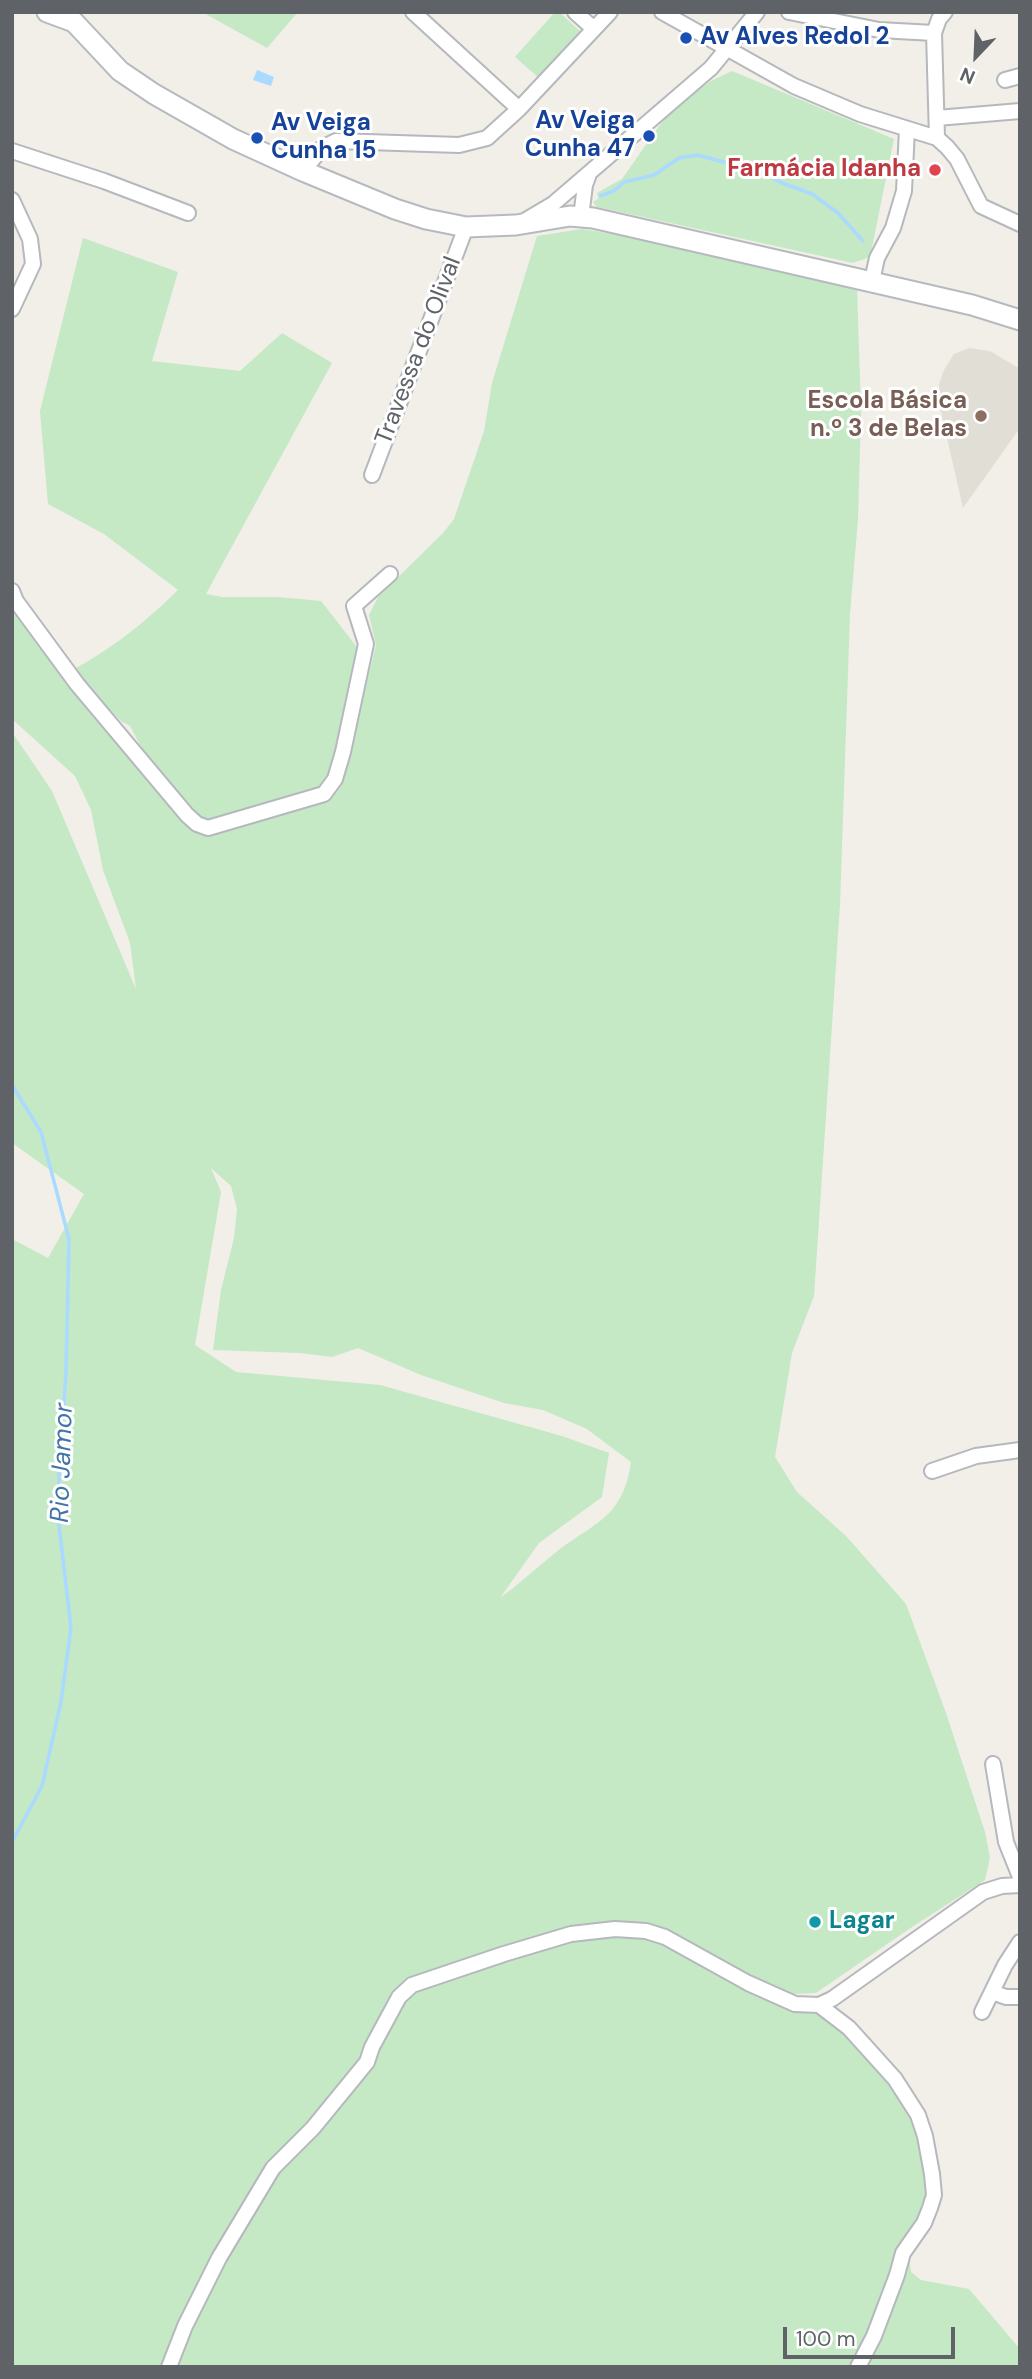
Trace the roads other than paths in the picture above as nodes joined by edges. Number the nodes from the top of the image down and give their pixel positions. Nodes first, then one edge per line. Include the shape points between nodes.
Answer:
1 (47, 12) edge
2 (575, 12) edge
3 (610, 12) edge
4 (662, 12) edge
5 (757, 12) edge
6 (789, 12) edge
7 (945, 12) edge
8 (418, 14) edge
9 (594, 29) junction
10 (934, 33) junction
11 (727, 50) junction
12 (1020, 76) edge
13 (1005, 80) dead end
14 (519, 109) junction
15 (1020, 111) edge
16 (937, 118) junction
17 (907, 129) junction
18 (937, 138) junction
19 (12, 151) edge
20 (303, 171) junction
21 (589, 173) junction
22 (573, 187) junction
23 (12, 200) edge
24 (188, 213) dead end
25 (575, 217) junction
26 (516, 225) junction
27 (1020, 225) edge
28 (466, 228) junction
29 (872, 281) junction
30 (12, 309) edge
31 (1020, 320) edge
32 (372, 475) dead end
33 (390, 574) dead end
34 (12, 591) edge
35 (1020, 1450) edge
36 (932, 1471) dead end
37 (993, 1764) dead end
38 (1020, 1877) edge
39 (1020, 1885) edge
40 (1020, 1942) edge
41 (992, 1992) junction
42 (1020, 1997) edge
43 (819, 2006) junction
44 (982, 2012) dead end
45 (169, 2367) edge
46 (858, 2367) edge

1 - 20 street via 74,22 120,71 154,94 233,139
2 - 9 street
3 - 9 street
4 - 11 street
5 - 11 street
6 - 10 street via 878,30
7 - 10 street
8 - 14 street
9 - 14 street
10 - 16 street
11 - 17 street via 794,86
11 - 21 street
12 - 13 street
14 - 20 street via 488,138 459,145 336,141 322,148
15 - 16 street
16 - 18 street
17 - 18 street
17 - 29 street via 904,191
18 - 27 street via 957,159 981,206
19 - 24 street
20 - 28 street via 395,209
21 - 22 street
21 - 25 street
22 - 25 street via 568,201
22 - 26 street
23 - 30 street via 30,239 33,264
25 - 26 street
25 - 29 street
26 - 28 street
28 - 32 street, Travessa do Olival
29 - 31 street
33 - 34 street via 354,606 366,644 343,752 330,786 324,794 208,828 187,814 77,684
35 - 36 street via 976,1456
37 - 38 street via 1006,1842
39 - 43 street via 983,1892
40 - 41 street
41 - 42 street
41 - 44 street
43 - 45 street via 795,2004 664,1937 615,1928 571,1934 412,1985 399,1997 367,2062 313,2129 273,2168 219,2258
43 - 46 street via 849,2028 895,2079 918,2115 932,2174 930,2208 903,2253 874,2336

